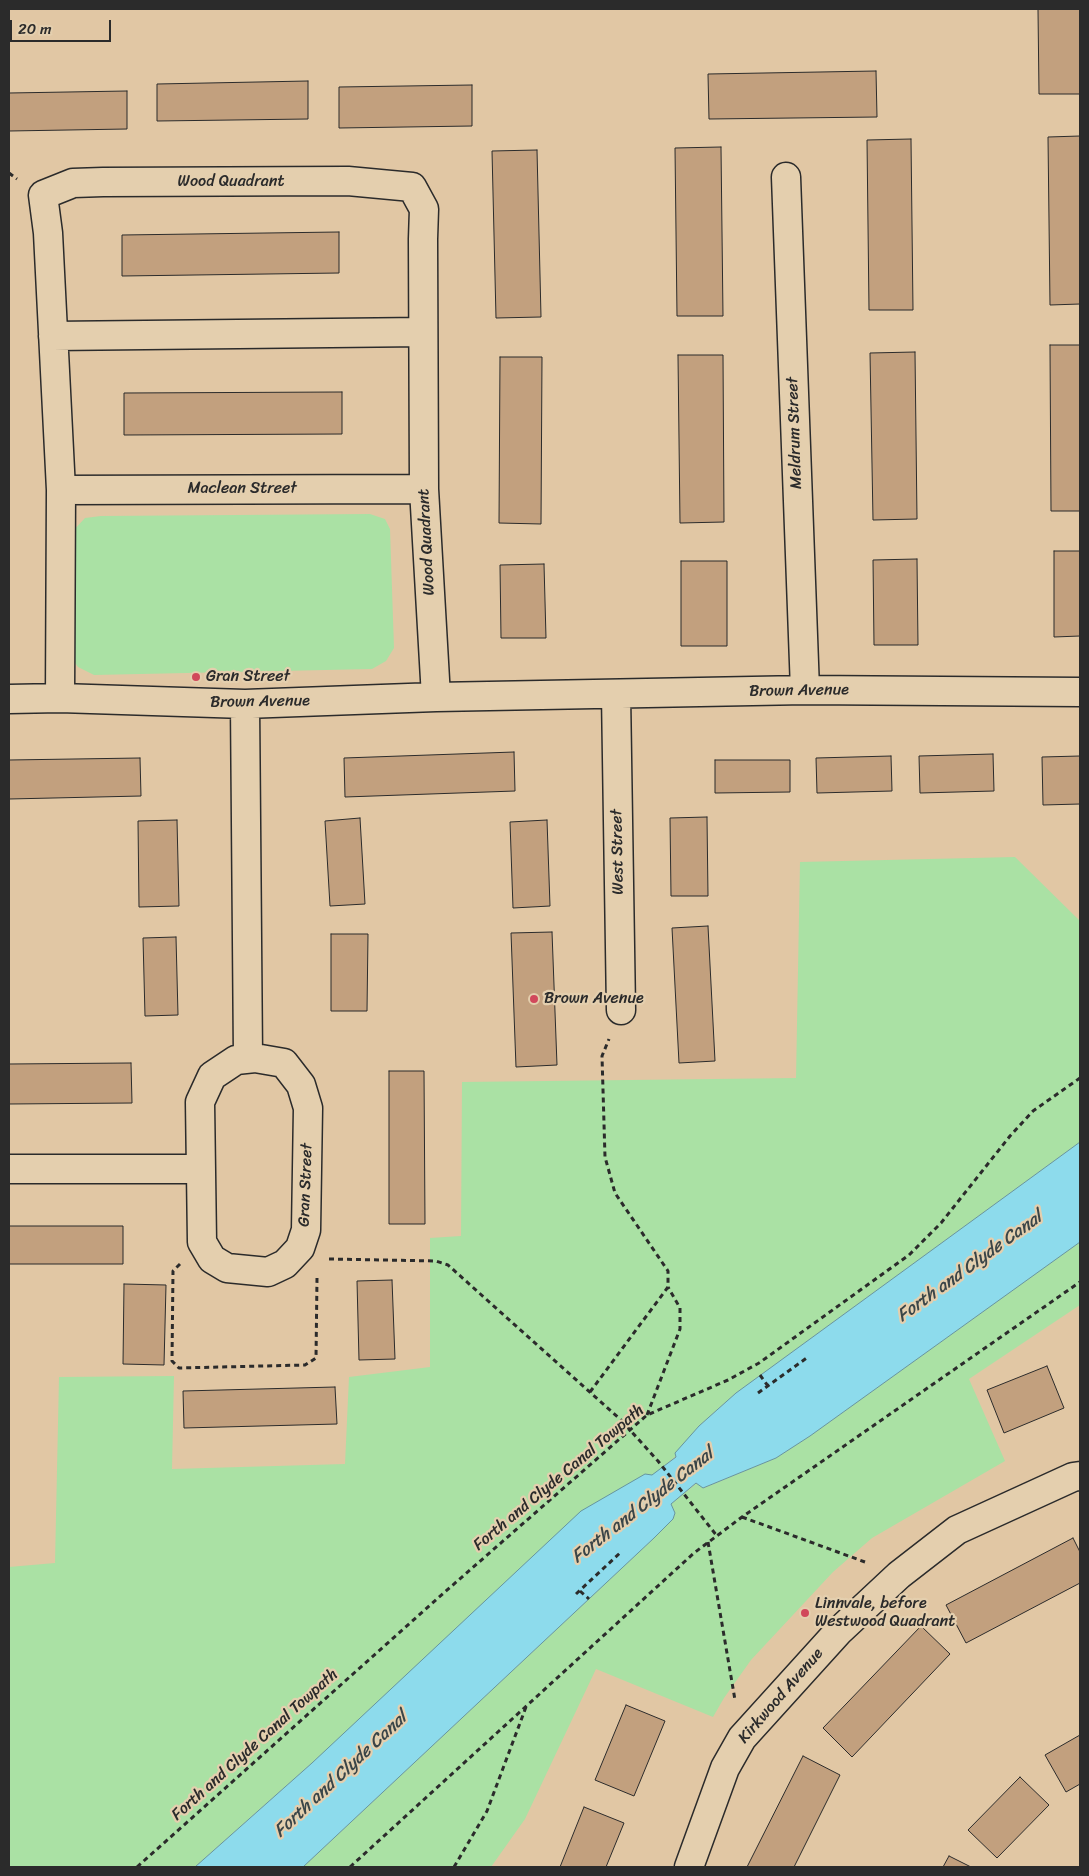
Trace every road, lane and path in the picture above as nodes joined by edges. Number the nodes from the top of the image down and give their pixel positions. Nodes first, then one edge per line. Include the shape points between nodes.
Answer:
1 (786, 177) dead end
2 (423, 332) junction
3 (53, 336) junction
4 (424, 489) junction
5 (61, 490) junction
6 (805, 690) junction
7 (1080, 692) edge
8 (616, 694) junction
9 (436, 696) junction
10 (60, 698) junction
11 (9, 699) edge
12 (245, 704) junction
13 (621, 1010) joint
14 (248, 1058) junction
15 (1080, 1078) edge
16 (9, 1168) edge
17 (200, 1169) junction
18 (202, 1242) junction
19 (310, 1244) junction
20 (1080, 1282) edge
21 (668, 1288) junction
22 (808, 1357) dead end
23 (760, 1375) dead end
24 (768, 1386) junction
25 (590, 1392) junction
26 (758, 1393) dead end
27 (647, 1415) junction
28 (630, 1429) junction
29 (1080, 1476) edge
30 (742, 1517) junction
31 (717, 1536) junction
32 (708, 1542) junction
33 (621, 1552) dead end
34 (899, 1575) junction
35 (580, 1591) junction
36 (576, 1594) dead end
37 (589, 1599) dead end
38 (526, 1707) junction
39 (742, 1738) junction
40 (137, 1867) edge
41 (350, 1867) edge
42 (454, 1867) edge
43 (689, 1867) edge

1 - 6 street, Meldrum Street
2 - 3 street
2 - 3 street, Wood Quadrant via 424,208 412,186 348,181 73,182 43,195
2 - 4 street, Wood Quadrant
3 - 5 street, Wood Quadrant
4 - 5 street, Maclean Street
4 - 9 street, Wood Quadrant
5 - 10 street, Wood Quadrant
6 - 7 street, Brown Avenue
6 - 8 street, Brown Avenue
8 - 9 street, Brown Avenue
8 - 13 street, West Street
9 - 12 street, Brown Avenue
10 - 11 street, Brown Avenue
10 - 12 street, Brown Avenue
12 - 14 street
13 - 21 path via 602,1056 605,1157 615,1194 668,1271
14 - 17 street, Gran Street via 236,1060 212,1076 200,1102
14 - 19 street, Gran Street via 284,1062 301,1085 308,1108 306,1230
15 - 27 path, Forth and Clyde Canal Towpath via 1033,1111 941,1224 910,1255 759,1363
16 - 17 street
17 - 18 street, Gran Street
18 - 19 street, Gran Street via 212,1259 227,1268 268,1272 285,1264 300,1248
18 - 19 path via 173,1272 172,1362 179,1368 305,1365 316,1358
19 - 25 path via 329,1259 436,1261 448,1265
20 - 30 path
21 - 25 path
21 - 27 path via 680,1308 680,1328
22 - 24 path
23 - 24 path
24 - 26 path
25 - 28 path
27 - 28 path, Forth and Clyde Canal Towpath
28 - 31 path
28 - 40 path, Forth and Clyde Canal Towpath
29 - 34 street, Kirkwood Avenue via 957,1530
30 - 31 path
30 - 34 path
31 - 32 path
32 - 38 path
32 - 39 path
33 - 35 path
34 - 39 street, Kirkwood Avenue via 838,1632
35 - 36 path
35 - 37 path
38 - 41 path
38 - 42 path via 486,1811
39 - 43 street, Kirkwood Avenue via 725,1768

